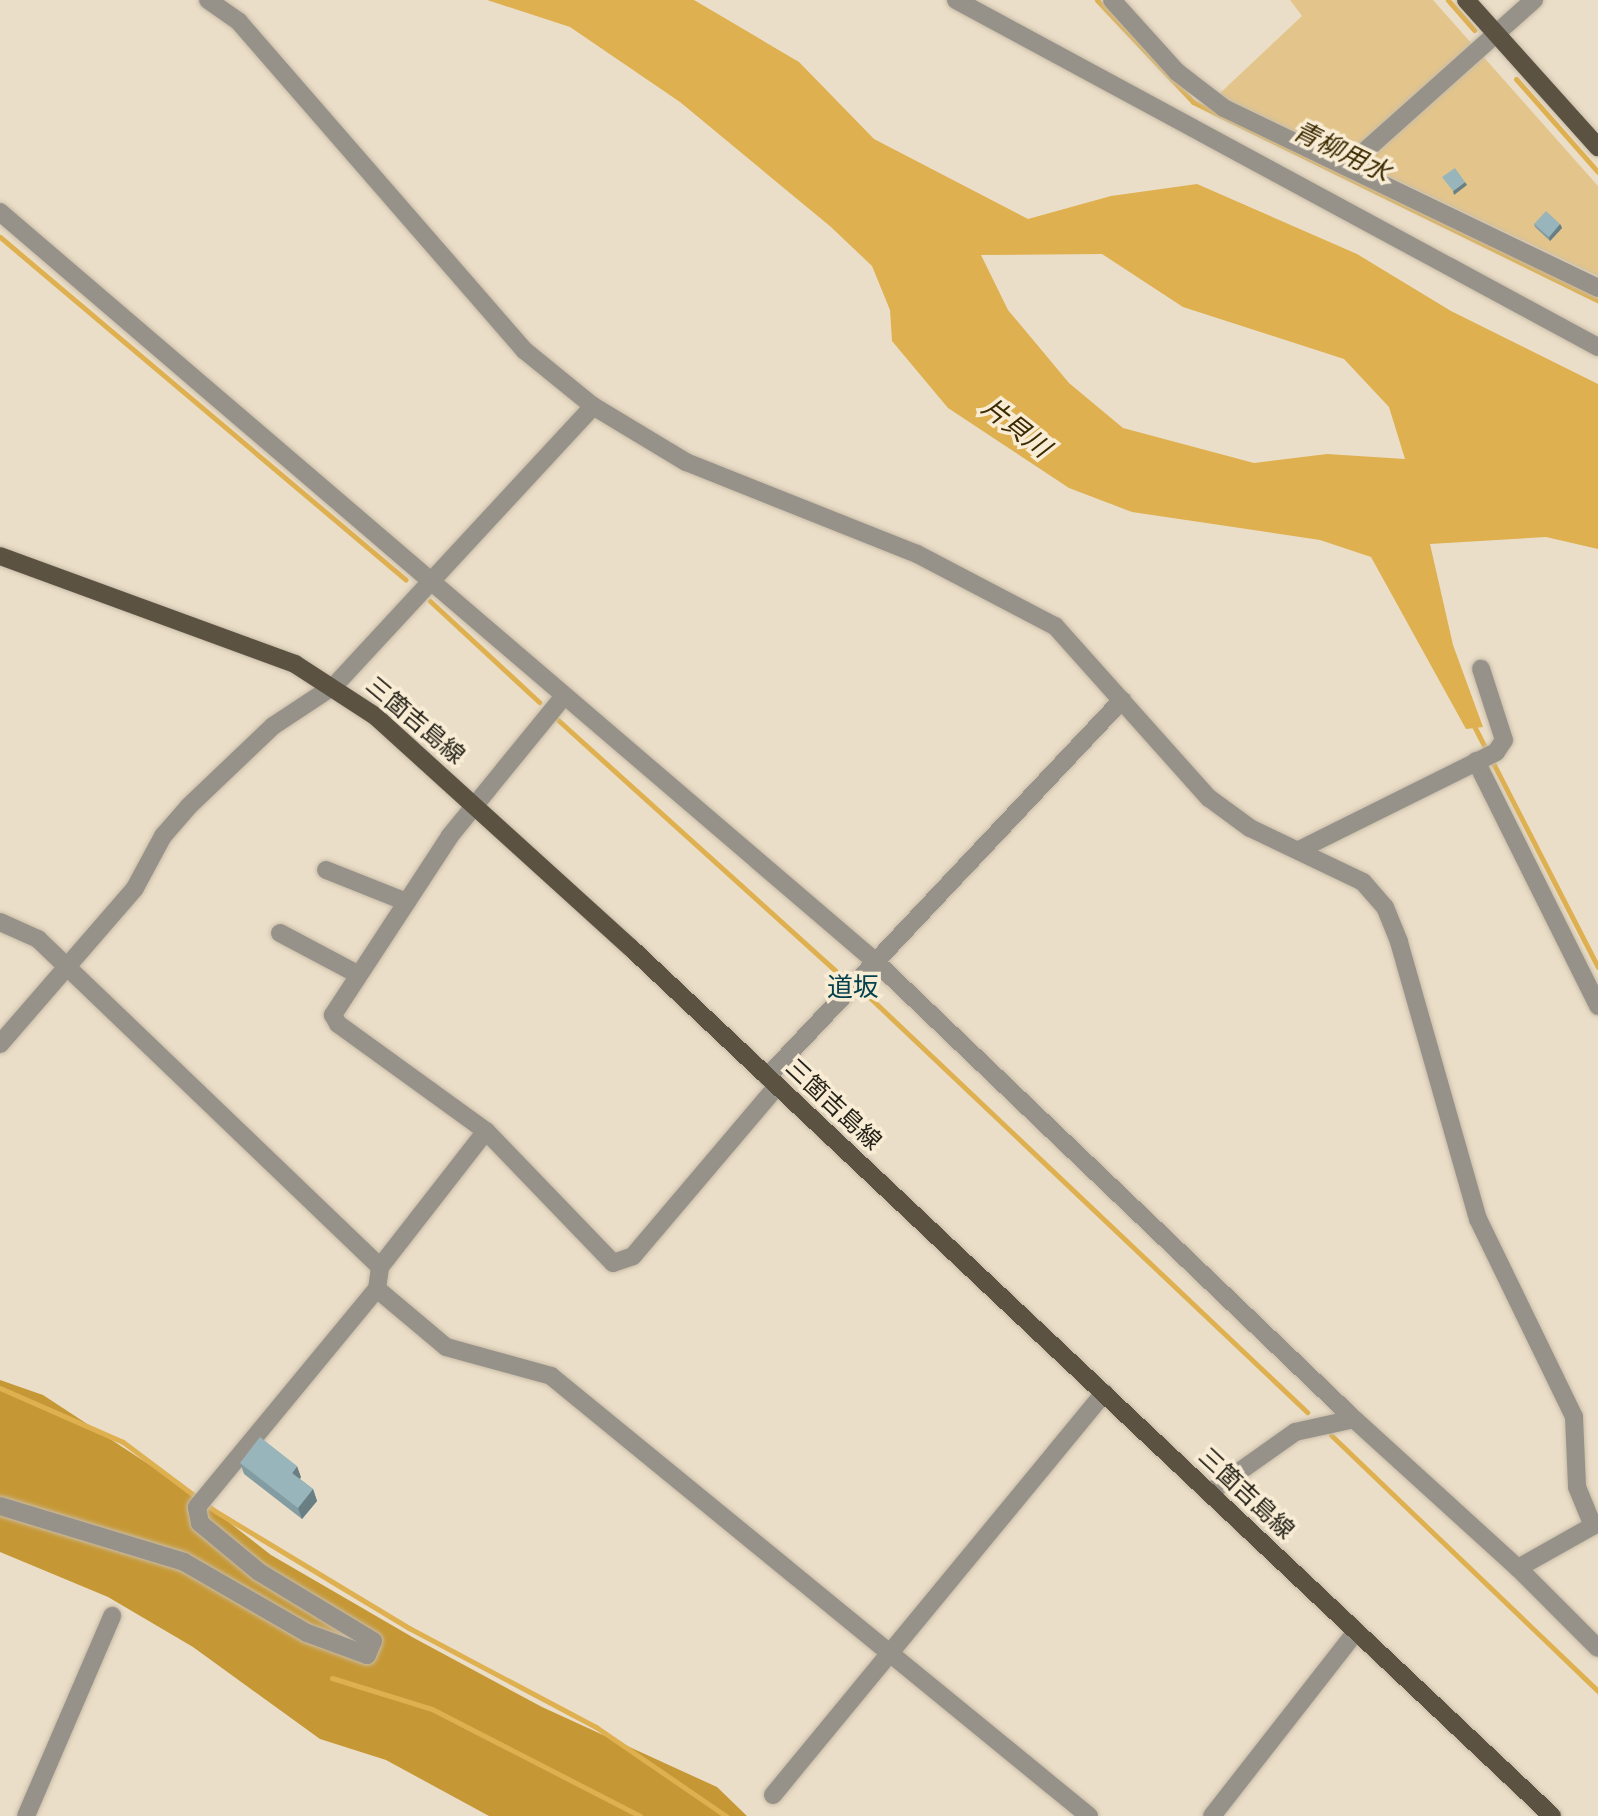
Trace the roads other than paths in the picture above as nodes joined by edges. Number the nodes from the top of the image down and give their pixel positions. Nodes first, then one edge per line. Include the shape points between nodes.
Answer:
1 (208, 0) edge
2 (957, 0) edge
3 (1112, 0) edge
4 (1466, 0) edge
5 (1534, 0) edge
6 (1496, 33) junction
7 (1598, 147) edge
8 (1347, 167) junction
9 (0, 212) edge
10 (1598, 288) edge
11 (1598, 347) edge
12 (593, 406) junction
13 (0, 556) edge
14 (430, 580) junction
15 (1480, 669) dead end
16 (335, 685) junction
17 (564, 696) junction
18 (1122, 700) junction
19 (1476, 761) junction
20 (474, 803) junction
21 (1299, 849) junction
22 (326, 870) dead end
23 (407, 902) junction
24 (0, 922) edge
25 (279, 933) dead end
26 (876, 962) junction
27 (69, 967) junction
28 (359, 975) junction
29 (1598, 1006) edge
30 (0, 1044) edge
31 (772, 1081) junction
32 (486, 1131) junction
33 (380, 1267) junction
34 (377, 1289) junction
35 (1104, 1394) junction
36 (1354, 1419) junction
37 (1209, 1493) junction
38 (0, 1506) edge
39 (1595, 1524) edge
40 (1518, 1568) junction
41 (112, 1616) dead end
42 (1356, 1632) junction
43 (1598, 1648) edge
44 (892, 1653) junction
45 (773, 1795) dead end
46 (26, 1816) edge
47 (1089, 1816) edge
48 (1212, 1816) edge
49 (1552, 1816) edge

1 - 12 street via 239,22 524,350
2 - 11 street
3 - 8 street via 1177,72 1224,108
4 - 6 main road
5 - 6 street
6 - 7 main road
6 - 8 street
8 - 10 street
9 - 14 street
12 - 14 street
12 - 18 street via 686,462 917,554 1055,626
13 - 16 main road, 三箇吉島線 via 257,649
14 - 16 street
14 - 17 street
15 - 19 street via 1504,740 1496,752
16 - 20 main road, 三箇吉島線
16 - 27 street via 273,726 188,807 163,836 135,888
17 - 20 street
17 - 26 street
18 - 21 street via 1209,798 1250,828
18 - 26 street
19 - 21 street
19 - 29 street
20 - 23 street
20 - 31 main road, 三箇吉島線
21 - 39 street via 1363,882 1385,907 1478,1219 1574,1417 1577,1487
22 - 23 street
23 - 28 street
24 - 27 street via 38,939
25 - 28 street
26 - 31 street
26 - 36 street
27 - 30 street
27 - 33 street
28 - 32 street via 333,1015 338,1024
31 - 32 street via 632,1256 614,1263
31 - 35 main road, 三箇吉島線
32 - 33 street
33 - 34 street
34 - 38 street via 197,1507 200,1523 259,1572 373,1641 367,1655 307,1633 184,1562
34 - 44 street via 446,1347 551,1377
35 - 37 main road, 三箇吉島線
35 - 44 street
36 - 37 street via 1295,1432
36 - 40 street
37 - 42 main road, 三箇吉島線
39 - 40 street
40 - 43 street
41 - 46 street
42 - 48 street
42 - 49 main road, 三箇吉島線
44 - 45 street
44 - 47 street

